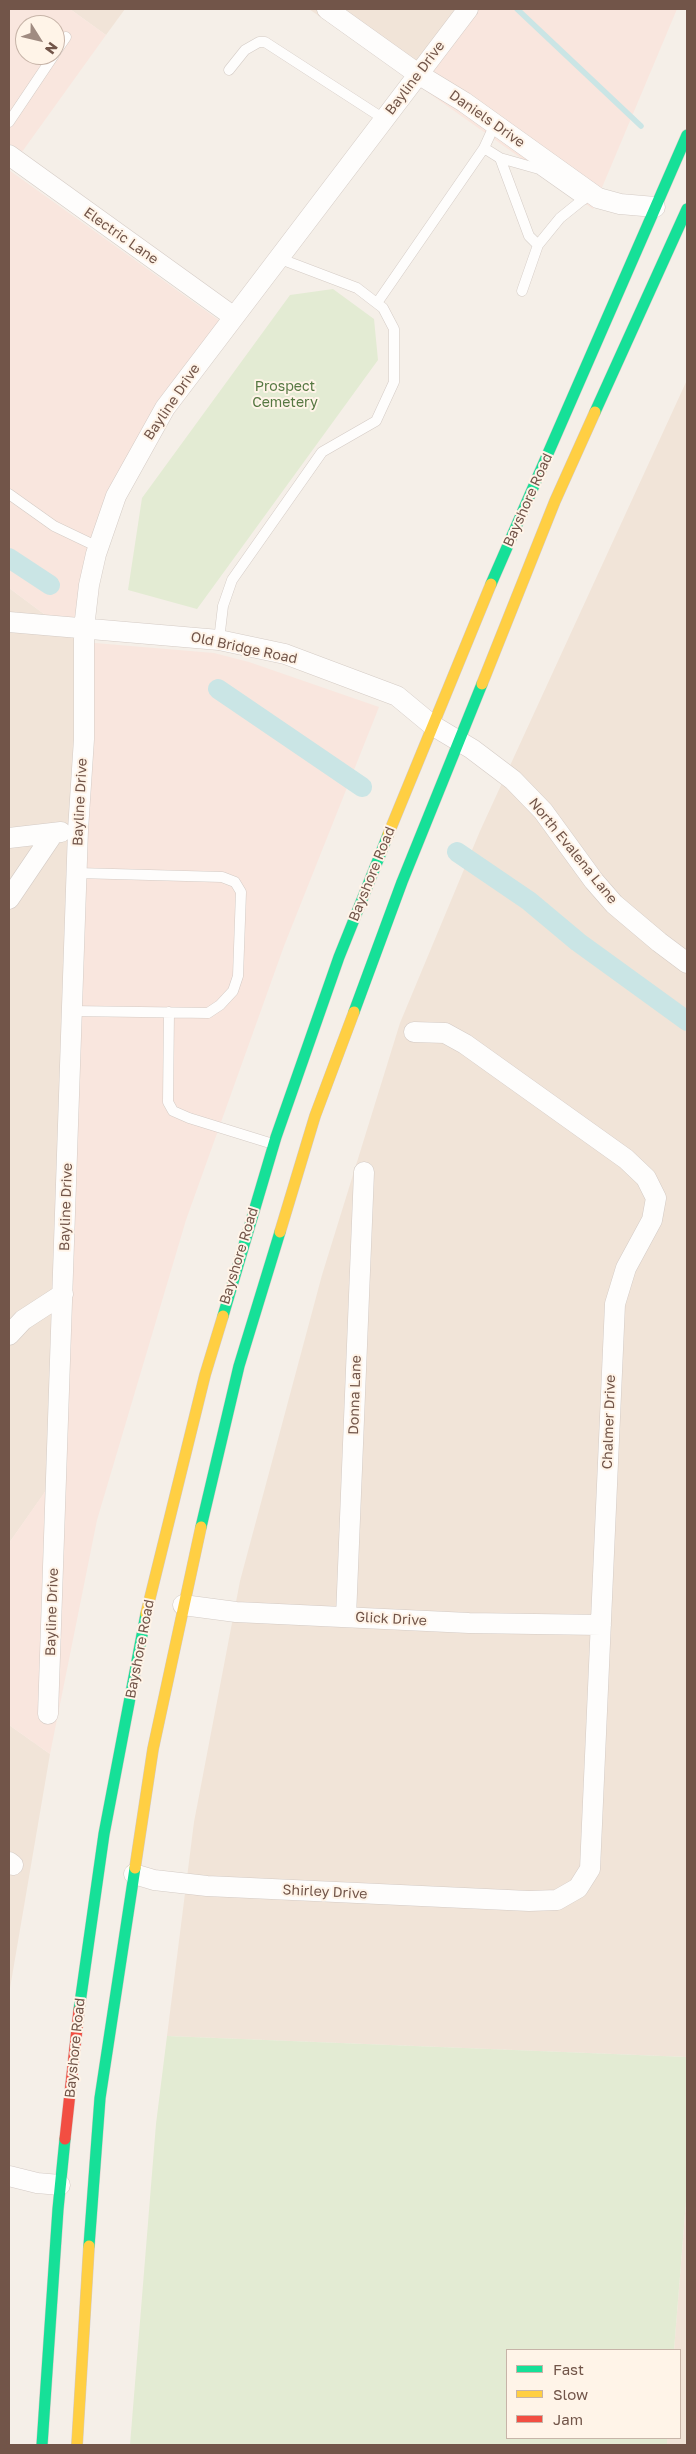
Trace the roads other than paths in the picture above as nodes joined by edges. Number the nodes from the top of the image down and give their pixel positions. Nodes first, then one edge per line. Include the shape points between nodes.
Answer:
1 (327, 9) edge
2 (468, 9) edge
3 (47, 65) edge
4 (229, 70) dead end
5 (418, 74) junction
6 (384, 119) junction
7 (9, 122) edge
8 (495, 124) junction
9 (687, 135) edge
10 (484, 148) junction
11 (9, 155) edge
12 (500, 158) junction
13 (587, 197) junction
14 (655, 207) junction
15 (687, 209) edge
16 (538, 245) junction
17 (278, 258) junction
18 (522, 291) dead end
19 (377, 303) junction
20 (234, 317) junction
21 (9, 494) edge
22 (98, 547) junction
23 (9, 622) edge
24 (84, 628) junction
25 (219, 640) junction
26 (432, 725) junction
27 (458, 740) junction
28 (78, 830) junction
29 (53, 834) junction
30 (9, 838) edge
31 (77, 873) junction
32 (9, 898) edge
33 (687, 963) edge
34 (72, 1011) junction
35 (169, 1012) junction
36 (414, 1032) dead end
37 (274, 1144) junction
38 (364, 1172) dead end
39 (63, 1294) junction
40 (9, 1335) edge
41 (183, 1605) junction
42 (346, 1617) junction
43 (601, 1625) junction
44 (48, 1714) dead end
45 (104, 1834) junction
46 (113, 1852) dead end
47 (128, 1872) junction
48 (516, 1900) joint
49 (9, 2176) edge
50 (60, 2185) junction
51 (58, 2209) junction
52 (70, 2217) dead end
53 (78, 2232) dead end
54 (89, 2250) junction
55 (42, 2445) edge
56 (77, 2445) edge

1 - 5 street, Daniels Drive
2 - 5 street, Bayline Drive
3 - 7 lane
4 - 6 lane via 245,50 265,42
5 - 6 street, Bayline Drive
5 - 8 street, Daniels Drive
6 - 17 street, Bayline Drive
8 - 10 lane
8 - 13 street, Daniels Drive
9 - 14 main road, Bayshore Road
10 - 12 lane
10 - 19 lane
11 - 20 street, Electric Lane
12 - 13 lane via 539,169
12 - 16 lane via 529,236
13 - 14 street, Daniels Drive
13 - 16 lane via 560,218
14 - 26 main road, Bayshore Road
15 - 27 main road, Bayshore Road via 555,501
16 - 18 lane
17 - 19 lane via 357,288
17 - 20 street, Bayline Drive
19 - 25 lane via 394,329 394,382 376,421 322,452 286,502 232,580 222,606
20 - 22 street, Bayline Drive via 165,408 116,496
21 - 22 lane via 54,526
22 - 24 street, Bayline Drive
23 - 24 street, Old Bridge Road
24 - 25 street, Old Bridge Road
24 - 28 street, Bayline Drive via 84,739
25 - 26 street, Old Bridge Road via 285,654 387,692
26 - 27 street, North Evalena Lane
26 - 37 main road, Bayshore Road via 339,957
27 - 33 street, North Evalena Lane via 512,780 543,811 614,904
27 - 41 main road, Bayshore Road via 316,1116 239,1366
28 - 29 street
28 - 31 street, Bayline Drive
29 - 30 street
29 - 32 street
31 - 34 street, Bayline Drive
31 - 35 lane via 222,877 235,882 241,892 238,976 232,991 208,1013
34 - 35 lane
34 - 39 street, Bayline Drive
35 - 37 lane via 168,1102 174,1111
36 - 43 street, Chalmer Drive via 445,1033 465,1044 626,1159 646,1178 656,1198 652,1220 626,1268 615,1304
37 - 45 main road, Bayshore Road via 204,1375 148,1605
38 - 42 street, Donna Lane
39 - 40 street via 23,1320
39 - 44 street, Bayline Drive
41 - 42 street, Glick Drive via 236,1612
41 - 47 main road, Bayshore Road
42 - 43 street, Glick Drive
43 - 48 street, Chalmer Drive via 590,1869 578,1888 557,1900
45 - 46 main road
45 - 50 main road, Bayshore Road via 78,2015
47 - 48 street, Shirley Drive via 154,1880 207,1886
47 - 54 main road, Bayshore Road via 100,2098
49 - 50 street
50 - 51 main road, Bayshore Road
51 - 52 main road
51 - 55 main road, Bayshore Road
53 - 54 main road
54 - 56 main road, Bayshore Road

